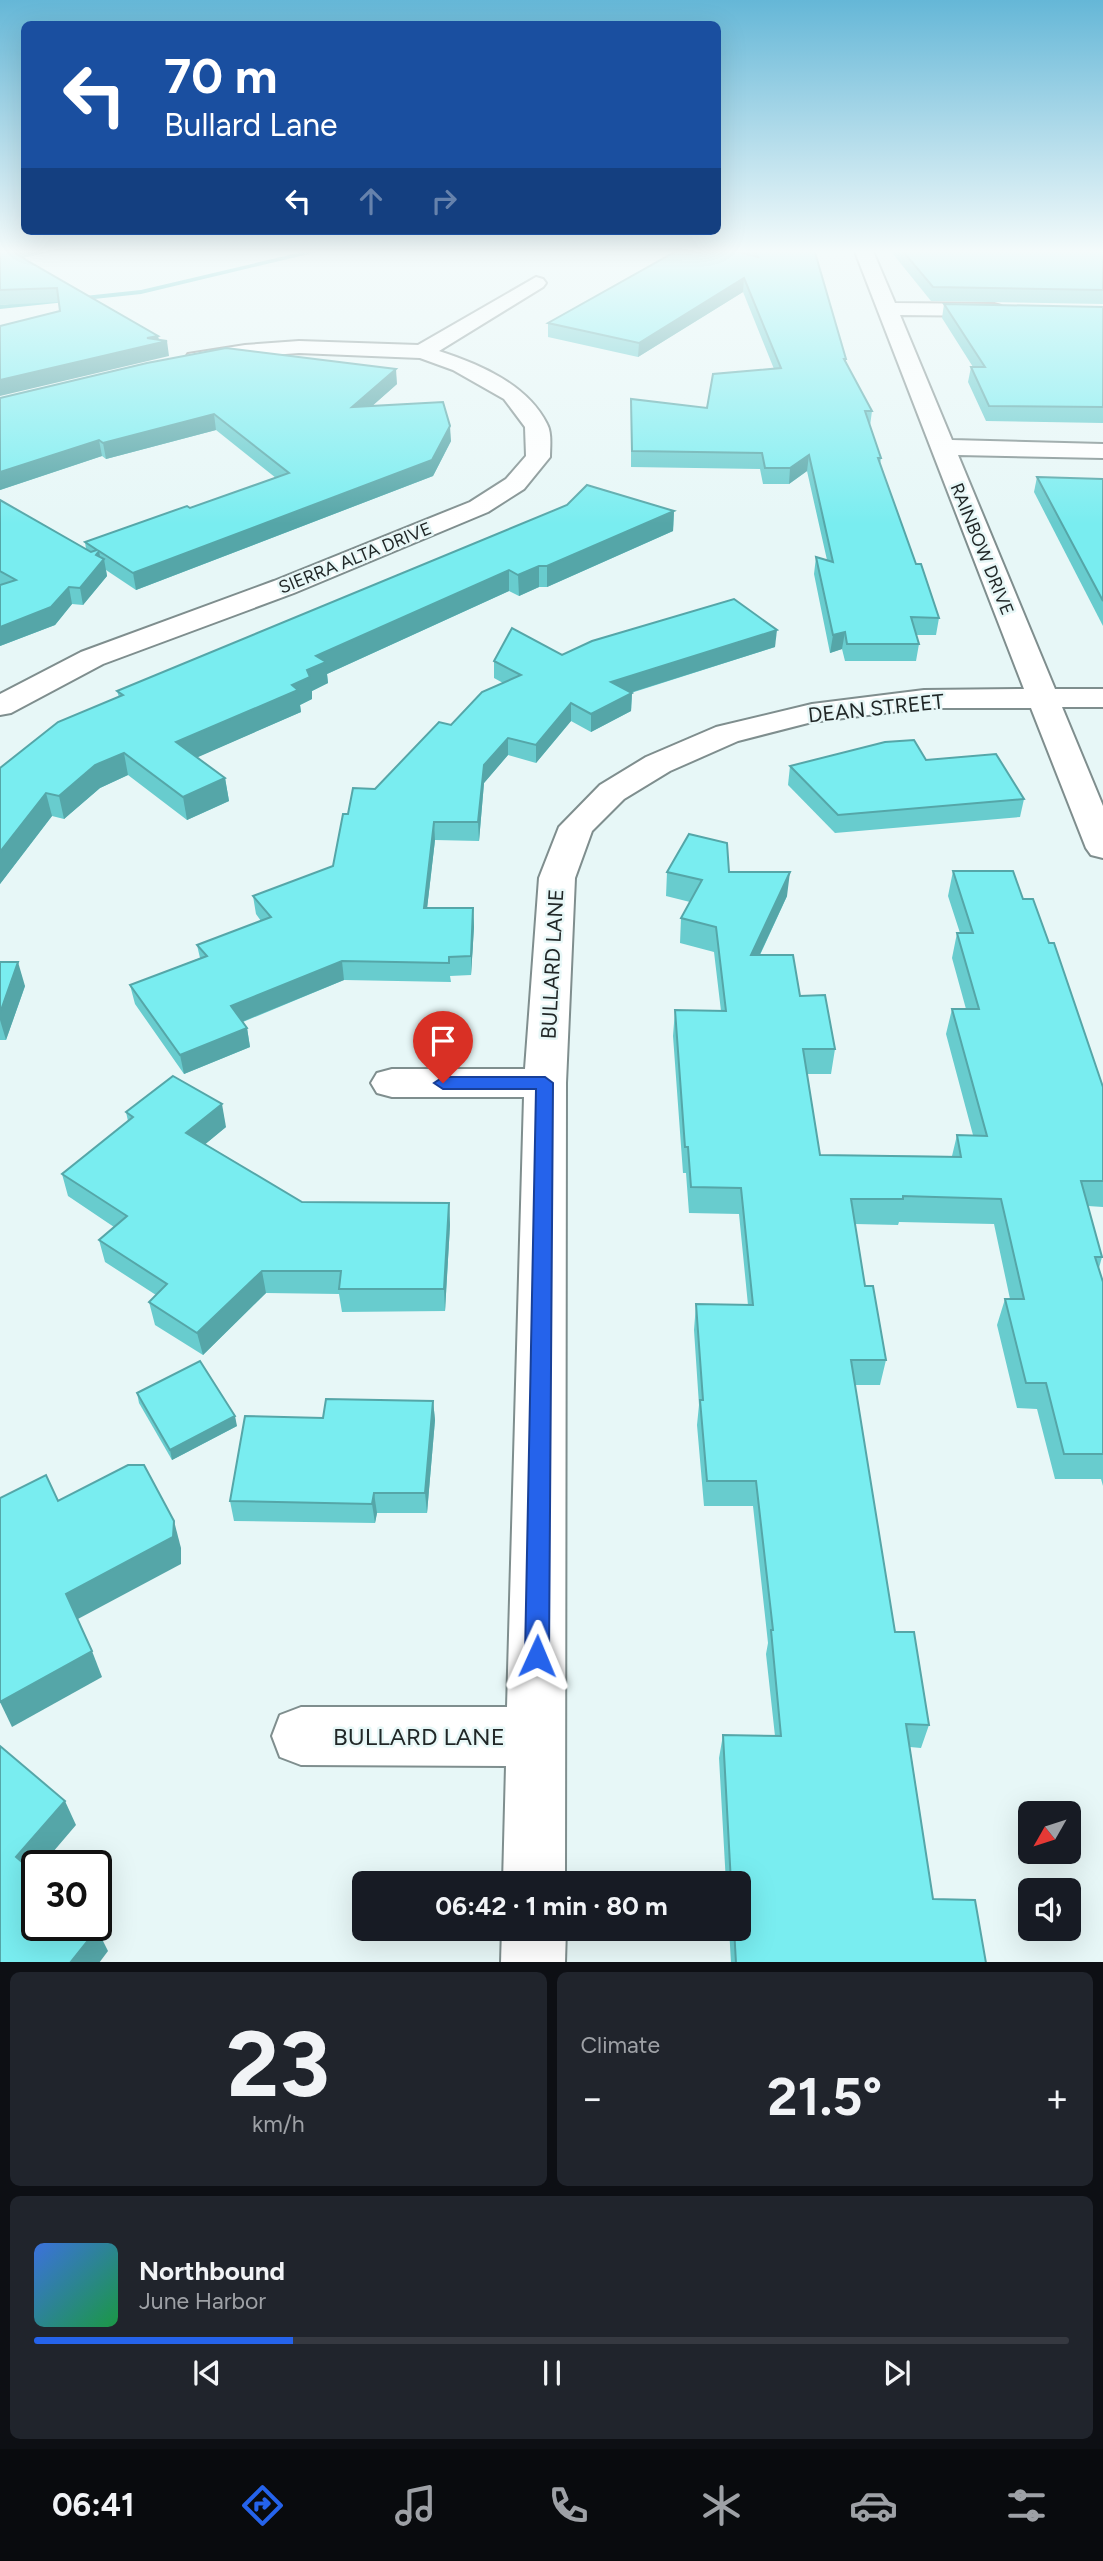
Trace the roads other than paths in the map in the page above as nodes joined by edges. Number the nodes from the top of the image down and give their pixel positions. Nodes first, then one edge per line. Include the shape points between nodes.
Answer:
1 (441, 341) edge
2 (900, 341) edge
3 (422, 352) junction
4 (175, 363) edge
5 (941, 447) junction
6 (1103, 451) edge
7 (1042, 698) junction
8 (1103, 698) edge
9 (0, 706) edge
10 (658, 764) joint
11 (1103, 848) edge
12 (392, 1083) dead end
13 (545, 1083) junction
14 (301, 1735) dead end
15 (536, 1737) junction
16 (534, 1871) edge
17 (534, 1941) edge
18 (533, 1962) edge

1 - 3 street
2 - 5 street, RAINBOW DRIVE
3 - 4 street, SIERRA ALTA DRIVE via 299,347
3 - 9 street, SIERRA ALTA DRIVE via 461,365 512,394 537,426 538,457 515,484 479,507 92,659
5 - 6 street
5 - 7 street, RAINBOW DRIVE
7 - 8 street, DEAN STREET
7 - 10 street, DEAN STREET via 924,699 812,713 727,734
7 - 11 street, RAINBOW DRIVE
10 - 13 street, BULLARD LANE via 612,792 576,827 556,878
12 - 13 street
13 - 15 street, BULLARD LANE
14 - 15 street, BULLARD LANE
15 - 16 street, BULLARD LANE
17 - 18 street

